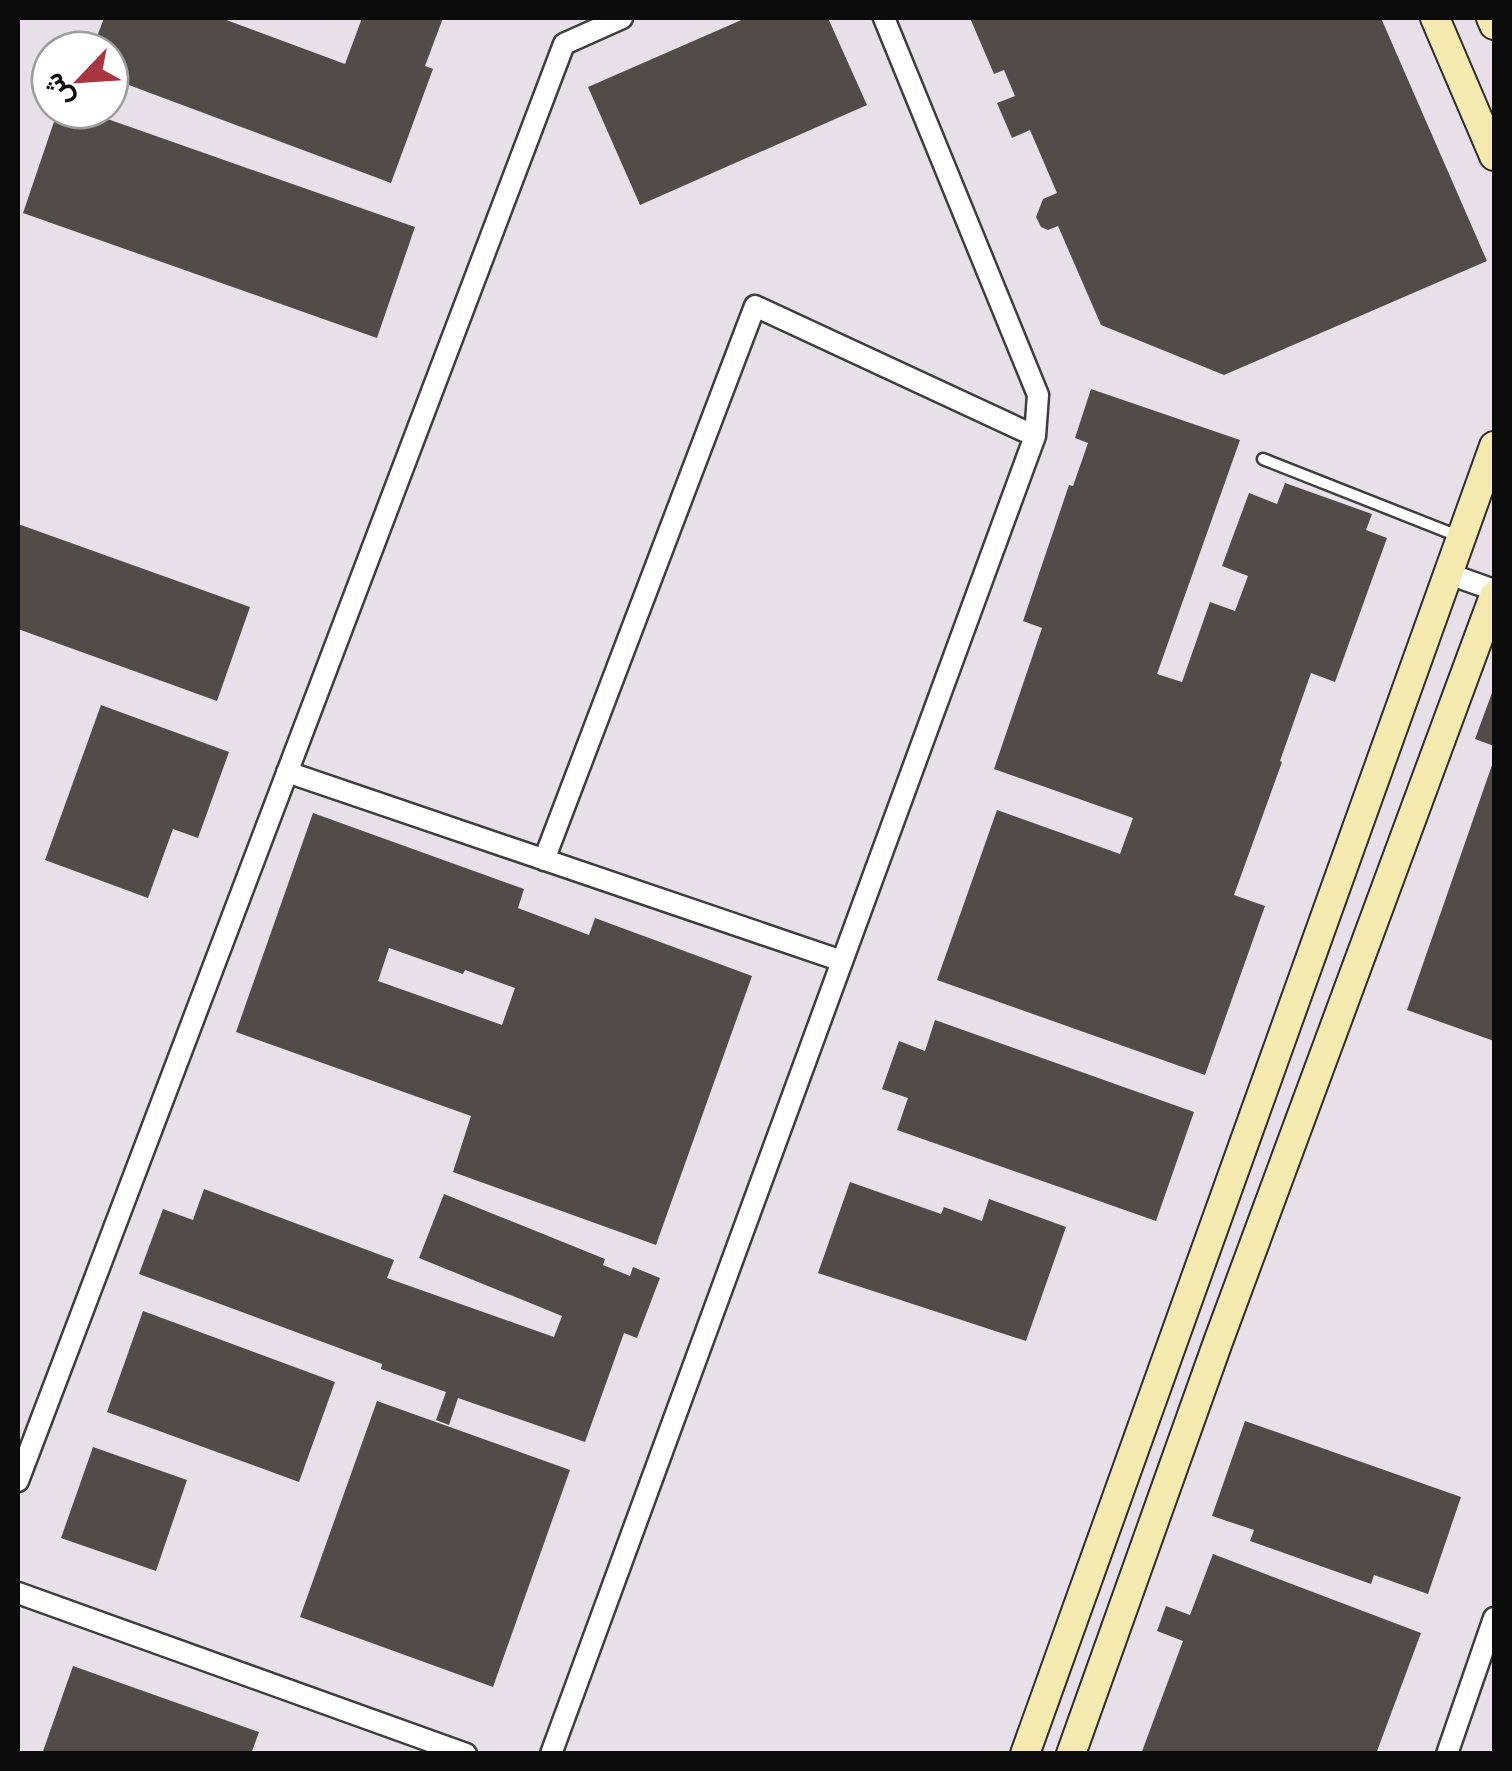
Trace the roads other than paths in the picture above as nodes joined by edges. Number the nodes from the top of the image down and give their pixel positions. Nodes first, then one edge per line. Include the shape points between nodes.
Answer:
1 (622, 18) edge
2 (884, 18) edge
3 (1434, 18) edge
4 (1491, 18) edge
5 (1494, 25) edge
6 (1494, 156) edge
7 (1035, 436) junction
8 (1494, 446) edge
9 (1263, 459) dead end
10 (1461, 538) junction
11 (1449, 574) junction
12 (1494, 593) edge
13 (287, 772) junction
14 (544, 860) junction
15 (842, 961) junction
16 (18, 1481) edge
17 (18, 1593) edge
18 (1494, 1618) edge
19 (466, 1754) edge
20 (551, 1754) edge
21 (1026, 1754) edge
22 (1071, 1754) edge
23 (1447, 1754) edge

1 - 13 street via 564,44
2 - 7 street via 1038,396
3 - 6 main road
4 - 5 main road
7 - 14 street via 755,306
7 - 15 street
8 - 10 main road
9 - 10 lane
10 - 11 main road
11 - 12 street
11 - 21 main road
12 - 22 main road
13 - 14 street
13 - 16 street
14 - 15 street
15 - 20 street
17 - 19 street
18 - 23 street

